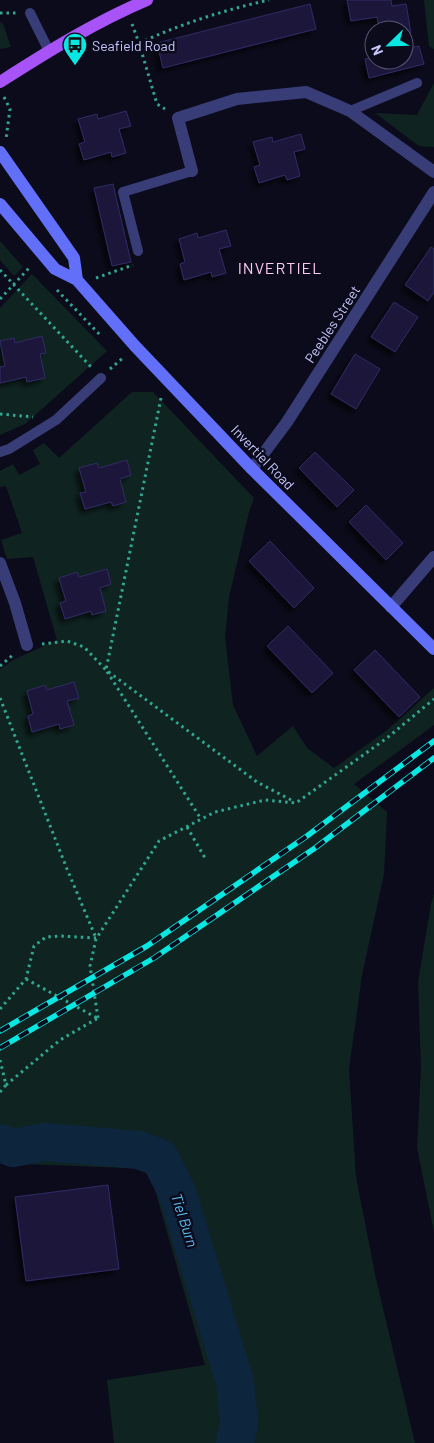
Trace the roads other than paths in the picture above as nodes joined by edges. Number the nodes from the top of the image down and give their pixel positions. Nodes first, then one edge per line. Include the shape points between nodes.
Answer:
1 (147, 0) edge
2 (30, 13) dead end
3 (49, 50) junction
4 (0, 82) edge
5 (417, 83) dead end
6 (350, 111) junction
7 (0, 152) edge
8 (192, 171) joint
9 (434, 172) edge
10 (434, 192) edge
11 (0, 204) edge
12 (138, 251) road end
13 (80, 283) junction
14 (101, 378) road end
15 (0, 452) edge
16 (252, 469) junction
17 (434, 557) edge
18 (0, 563) edge
19 (391, 607) junction
20 (27, 645) road end
21 (434, 649) edge

1 - 3 main road
2 - 3 lane
3 - 4 main road
5 - 6 lane
6 - 8 street via 306,92 237,99 178,118
6 - 9 street
7 - 13 main road via 74,258
8 - 12 lane via 123,192
10 - 16 street, Peebles Street via 287,422
11 - 13 main road, Invertiel Road via 55,269
13 - 16 main road, Invertiel Road
14 - 15 lane via 56,420
16 - 19 main road, Invertiel Road
17 - 19 street
18 - 20 street
19 - 21 main road, Invertiel Road

